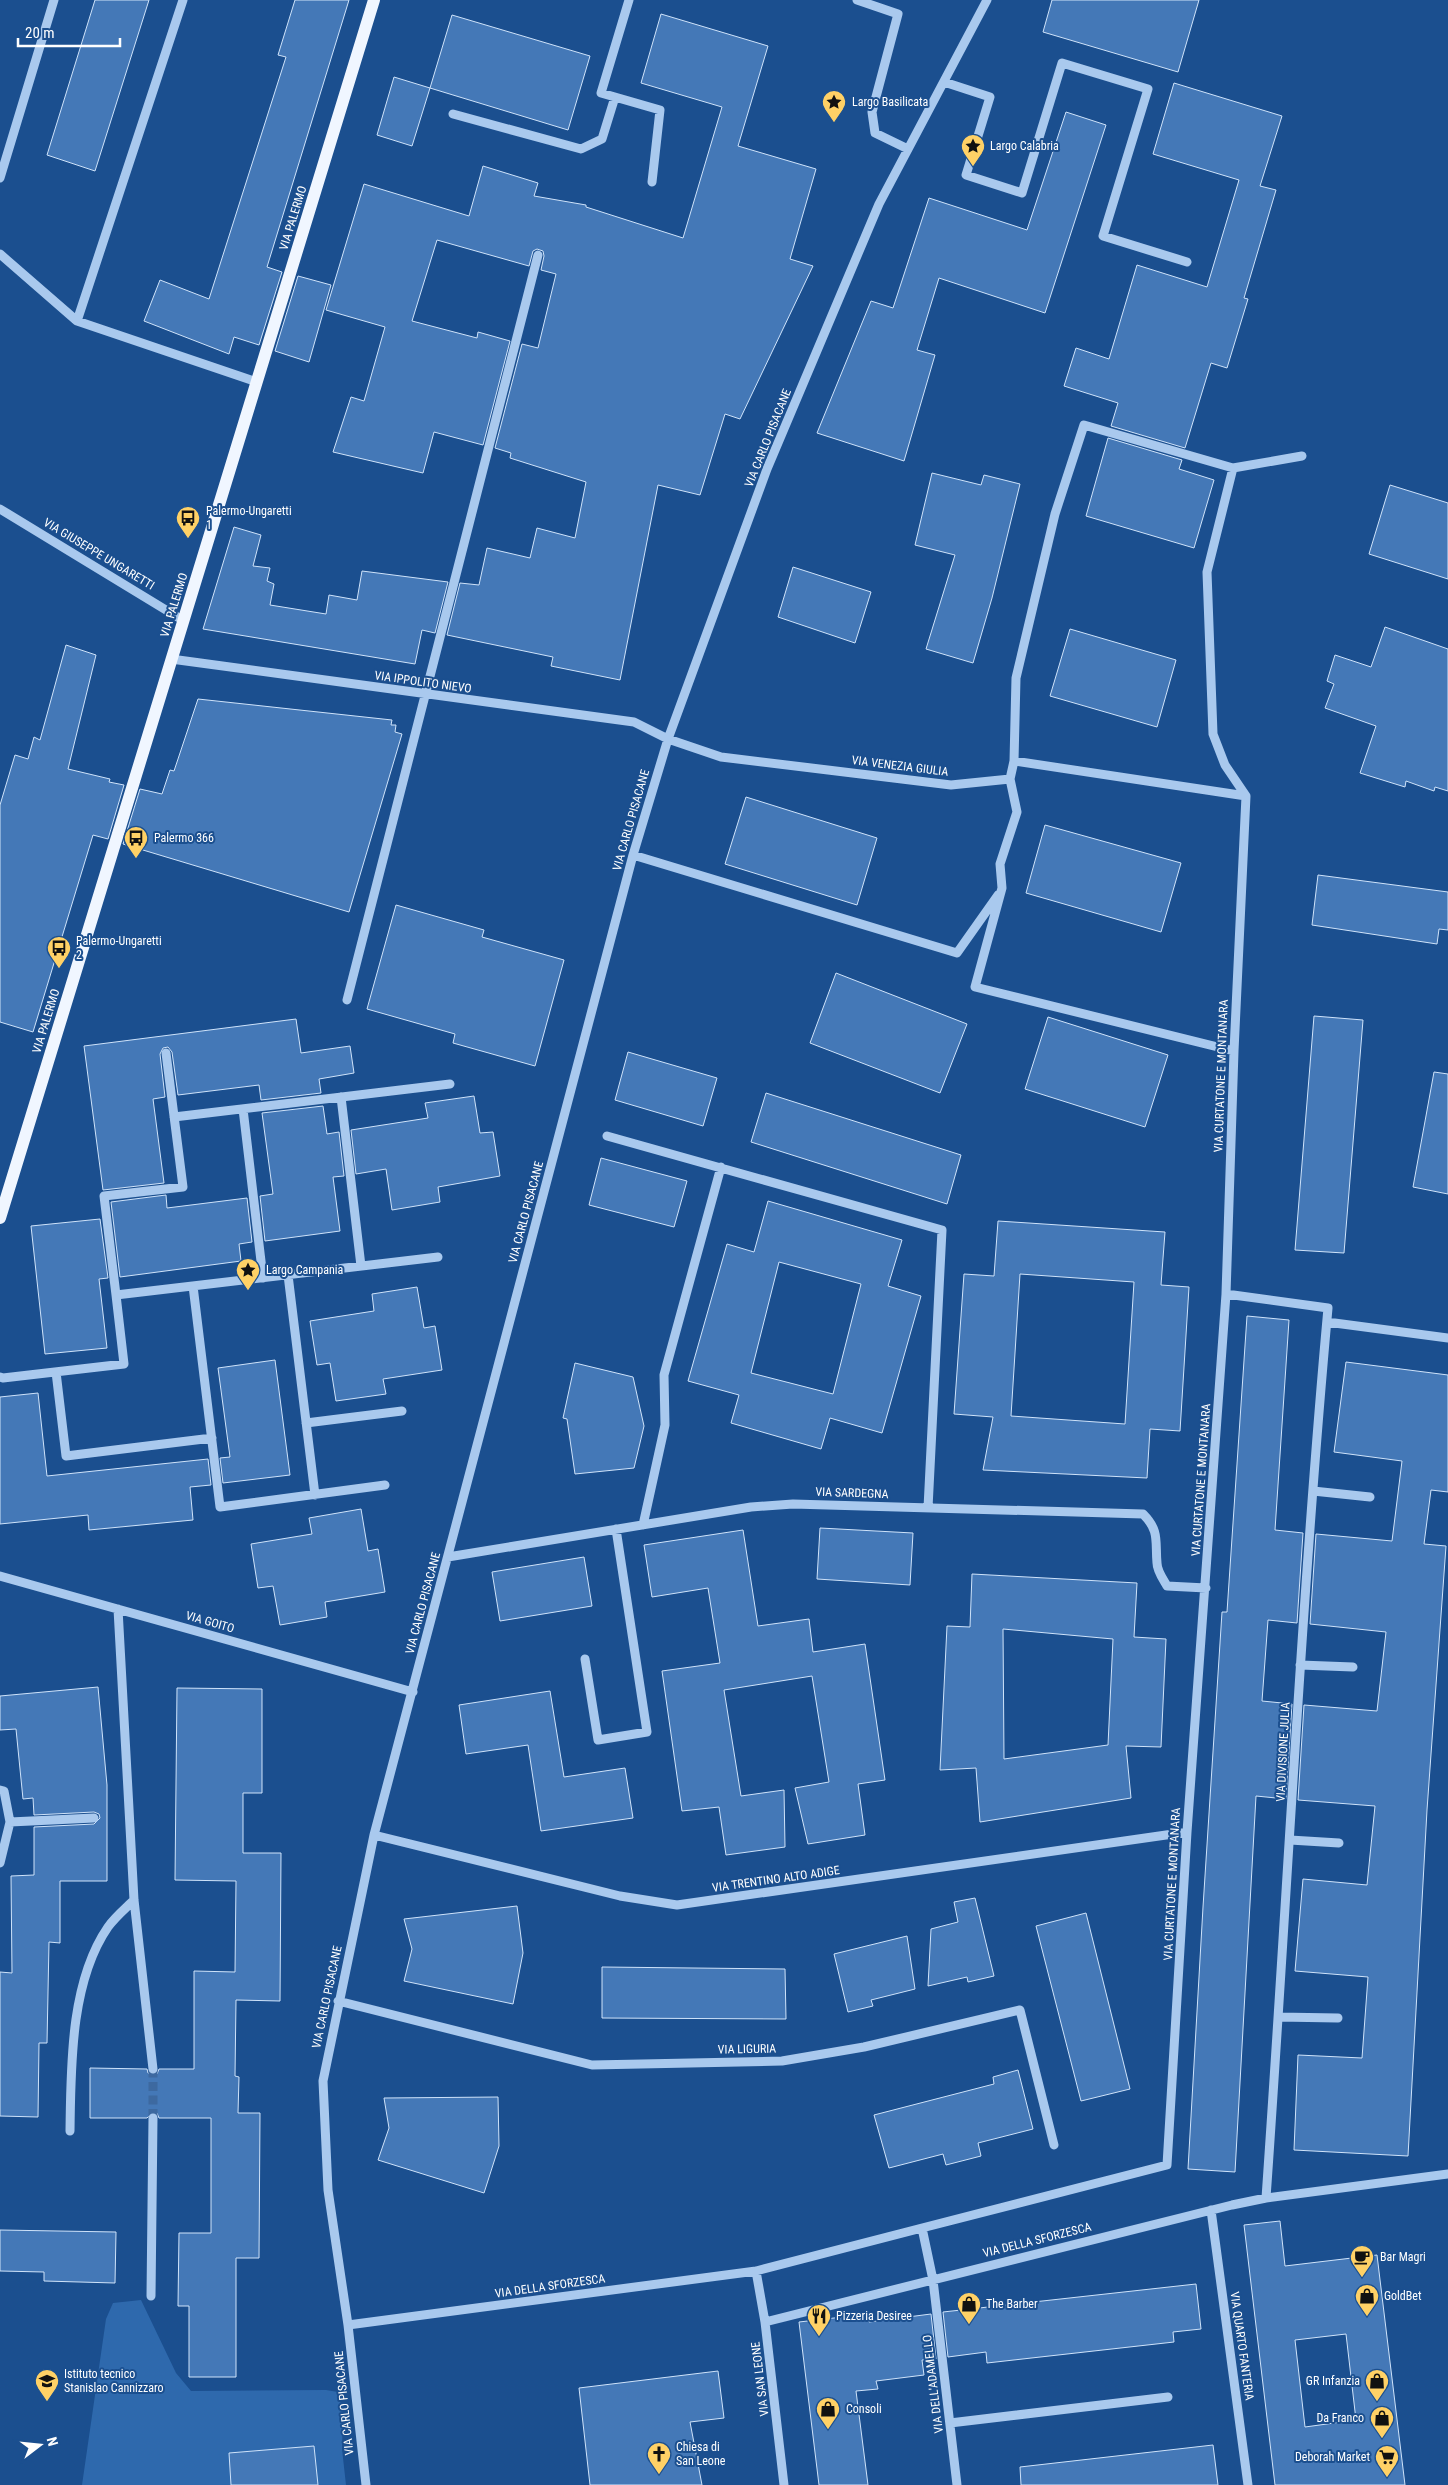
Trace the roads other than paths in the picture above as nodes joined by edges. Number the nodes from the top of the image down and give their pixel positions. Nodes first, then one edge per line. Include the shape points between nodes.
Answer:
1 (54, 0) edge
2 (183, 0) edge
3 (374, 0) edge
4 (629, 0) edge
5 (858, 0) edge
6 (987, 0) edge
7 (944, 82) junction
8 (615, 97) junction
9 (452, 114) dead end
10 (908, 149) junction
11 (0, 178) edge
12 (652, 182) dead end
13 (0, 254) edge
14 (538, 255) dead end
15 (1187, 262) dead end
16 (78, 321) junction
17 (258, 382) junction
18 (1302, 456) dead end
19 (1233, 468) junction
20 (0, 509) edge
21 (184, 622) junction
22 (171, 659) junction
23 (427, 695) junction
24 (668, 739) junction
25 (1014, 761) junction
26 (1010, 779) junction
27 (1246, 796) junction
28 (633, 855) junction
29 (1002, 888) junction
30 (347, 1000) dead end
31 (1234, 1051) junction
32 (166, 1053) dead end
33 (450, 1084) dead end
34 (341, 1097) junction
35 (242, 1108) junction
36 (174, 1117) junction
37 (607, 1136) dead end
38 (721, 1167) junction
39 (0, 1218) edge
40 (438, 1257) dead end
41 (361, 1266) junction
42 (288, 1275) junction
43 (263, 1278) junction
44 (193, 1286) junction
45 (1226, 1294) junction
46 (116, 1295) junction
47 (1327, 1322) junction
48 (1448, 1338) edge
49 (56, 1372) junction
50 (0, 1377) edge
51 (402, 1411) dead end
52 (306, 1423) junction
53 (212, 1438) junction
54 (385, 1485) dead end
55 (1313, 1491) junction
56 (314, 1495) junction
57 (1370, 1497) dead end
58 (928, 1508) junction
59 (643, 1525) junction
60 (616, 1529) junction
61 (448, 1557) junction
62 (0, 1576) edge
63 (1206, 1588) junction
64 (118, 1609) junction
65 (585, 1659) dead end
66 (1300, 1665) junction
67 (1353, 1667) dead end
68 (413, 1692) junction
69 (0, 1790) edge
70 (94, 1818) dead end
71 (10, 1822) junction
72 (1187, 1832) junction
73 (374, 1835) junction
74 (1290, 1840) junction
75 (1339, 1843) dead end
76 (0, 1863) edge
77 (134, 1900) junction
78 (338, 2001) junction
79 (1278, 2017) junction
80 (1338, 2018) dead end
81 (153, 2069) tunnel mouth
82 (153, 2118) tunnel mouth
83 (70, 2131) dead end
84 (1054, 2145) dead end
85 (1448, 2174) edge
86 (1266, 2198) junction
87 (1211, 2210) junction
88 (922, 2228) junction
89 (756, 2271) junction
90 (933, 2280) junction
91 (152, 2296) dead end
92 (766, 2322) junction
93 (348, 2325) junction
94 (1168, 2397) dead end
95 (950, 2423) junction
96 (366, 2485) edge
97 (784, 2485) edge
98 (957, 2485) edge
99 (1248, 2485) edge

1 - 11 street
2 - 16 street
3 - 17 main road, VIA PALERMO
4 - 8 street via 601,93
5 - 10 street via 898,14 872,112 875,133
6 - 7 street, VIA CARLO PISACANE
7 - 10 street, VIA CARLO PISACANE
7 - 15 street via 990,97 966,175 1022,193 1062,63 1148,89 1103,236
8 - 9 street via 602,139 581,149
8 - 12 street via 660,110
10 - 24 street, VIA CARLO PISACANE via 879,204 767,469
13 - 16 street
14 - 23 street
16 - 17 street
17 - 21 main road, VIA PALERMO
18 - 19 street
19 - 25 street via 1084,425 1055,514 1016,678
19 - 27 street via 1207,572 1213,734 1225,765
20 - 21 street, VIA GIUSEPPE UNGARETTI
21 - 22 main road, VIA PALERMO
22 - 23 street, VIA IPPOLITO NIEVO
22 - 39 main road, VIA PALERMO
23 - 24 street, VIA IPPOLITO NIEVO via 634,722
23 - 30 street
24 - 26 street, VIA VENEZIA GIULIA via 721,757 942,784
24 - 28 street, VIA CARLO PISACANE
25 - 26 street
25 - 27 street
26 - 29 street via 1017,812 1000,864
27 - 31 street, VIA CURTATONE E MONTANARA
28 - 29 street via 957,953
28 - 61 street, VIA CARLO PISACANE
29 - 31 street via 975,987
31 - 45 street, VIA CURTATONE E MONTANARA
32 - 36 street
33 - 34 street
34 - 35 street
34 - 41 street
35 - 36 street
35 - 43 street
36 - 46 street via 182,1187 104,1196
37 - 38 street
38 - 58 street via 942,1230
38 - 59 street via 664,1375 665,1425
40 - 41 street
41 - 42 street
42 - 43 street
42 - 52 street
43 - 44 street
44 - 46 street
44 - 53 street
45 - 47 street, VIA DIVISIONE JULIA via 1328,1308
45 - 63 street, VIA CURTATONE E MONTANARA
46 - 49 street via 124,1364
47 - 48 street
47 - 55 street, VIA DIVISIONE JULIA
49 - 50 street
49 - 53 street via 66,1456
51 - 52 street
52 - 56 street
53 - 56 street via 220,1507
54 - 56 street
55 - 57 street
55 - 66 street, VIA DIVISIONE JULIA
58 - 59 street, VIA SARDEGNA via 793,1504 751,1507
58 - 63 street, VIA SARDEGNA via 1143,1514 1152,1524 1157,1540 1157,1566 1167,1586
59 - 60 street, VIA SARDEGNA
60 - 61 street, VIA SARDEGNA
60 - 65 street via 647,1732 598,1740
61 - 68 street, VIA CARLO PISACANE
62 - 64 street, VIA GOITO
63 - 72 street, VIA CURTATONE E MONTANARA
64 - 68 street, VIA GOITO
64 - 77 street
66 - 67 street
66 - 74 street, VIA DIVISIONE JULIA
68 - 73 street, VIA CARLO PISACANE
69 - 71 street via 4,1791
70 - 71 street
71 - 76 street
72 - 73 street, VIA TRENTINO ALTO ADIGE via 676,1906 620,1896
72 - 88 street, VIA CURTATONE E MONTANARA via 1167,2166
73 - 78 street, VIA CARLO PISACANE
74 - 75 street
74 - 79 street, VIA DIVISIONE JULIA
77 - 81 street
77 - 83 street via 108,1927 94,1953 82,1992 71,2062
78 - 84 street, VIA LIGURIA via 592,2065 782,2061 864,2047 1020,2010
78 - 93 street, VIA CARLO PISACANE via 323,2081 328,2190
79 - 80 street
79 - 86 street, VIA DIVISIONE JULIA
82 - 91 street
85 - 86 street, VIA DELLA SFORZESCA
86 - 87 street, VIA DELLA SFORZESCA
87 - 90 street, VIA DELLA SFORZESCA
87 - 99 street, VIA QUARTO FANTERIA
88 - 89 street, VIA DELLA SFORZESCA
88 - 90 street
89 - 92 street, VIA SAN LEONE
89 - 93 street, VIA DELLA SFORZESCA
90 - 92 street, VIA DELLA SFORZESCA
90 - 95 street, VIA DELL'ADAMELLO
92 - 97 street, VIA SAN LEONE
93 - 96 street, VIA CARLO PISACANE
94 - 95 street
95 - 98 street, VIA DELL'ADAMELLO

